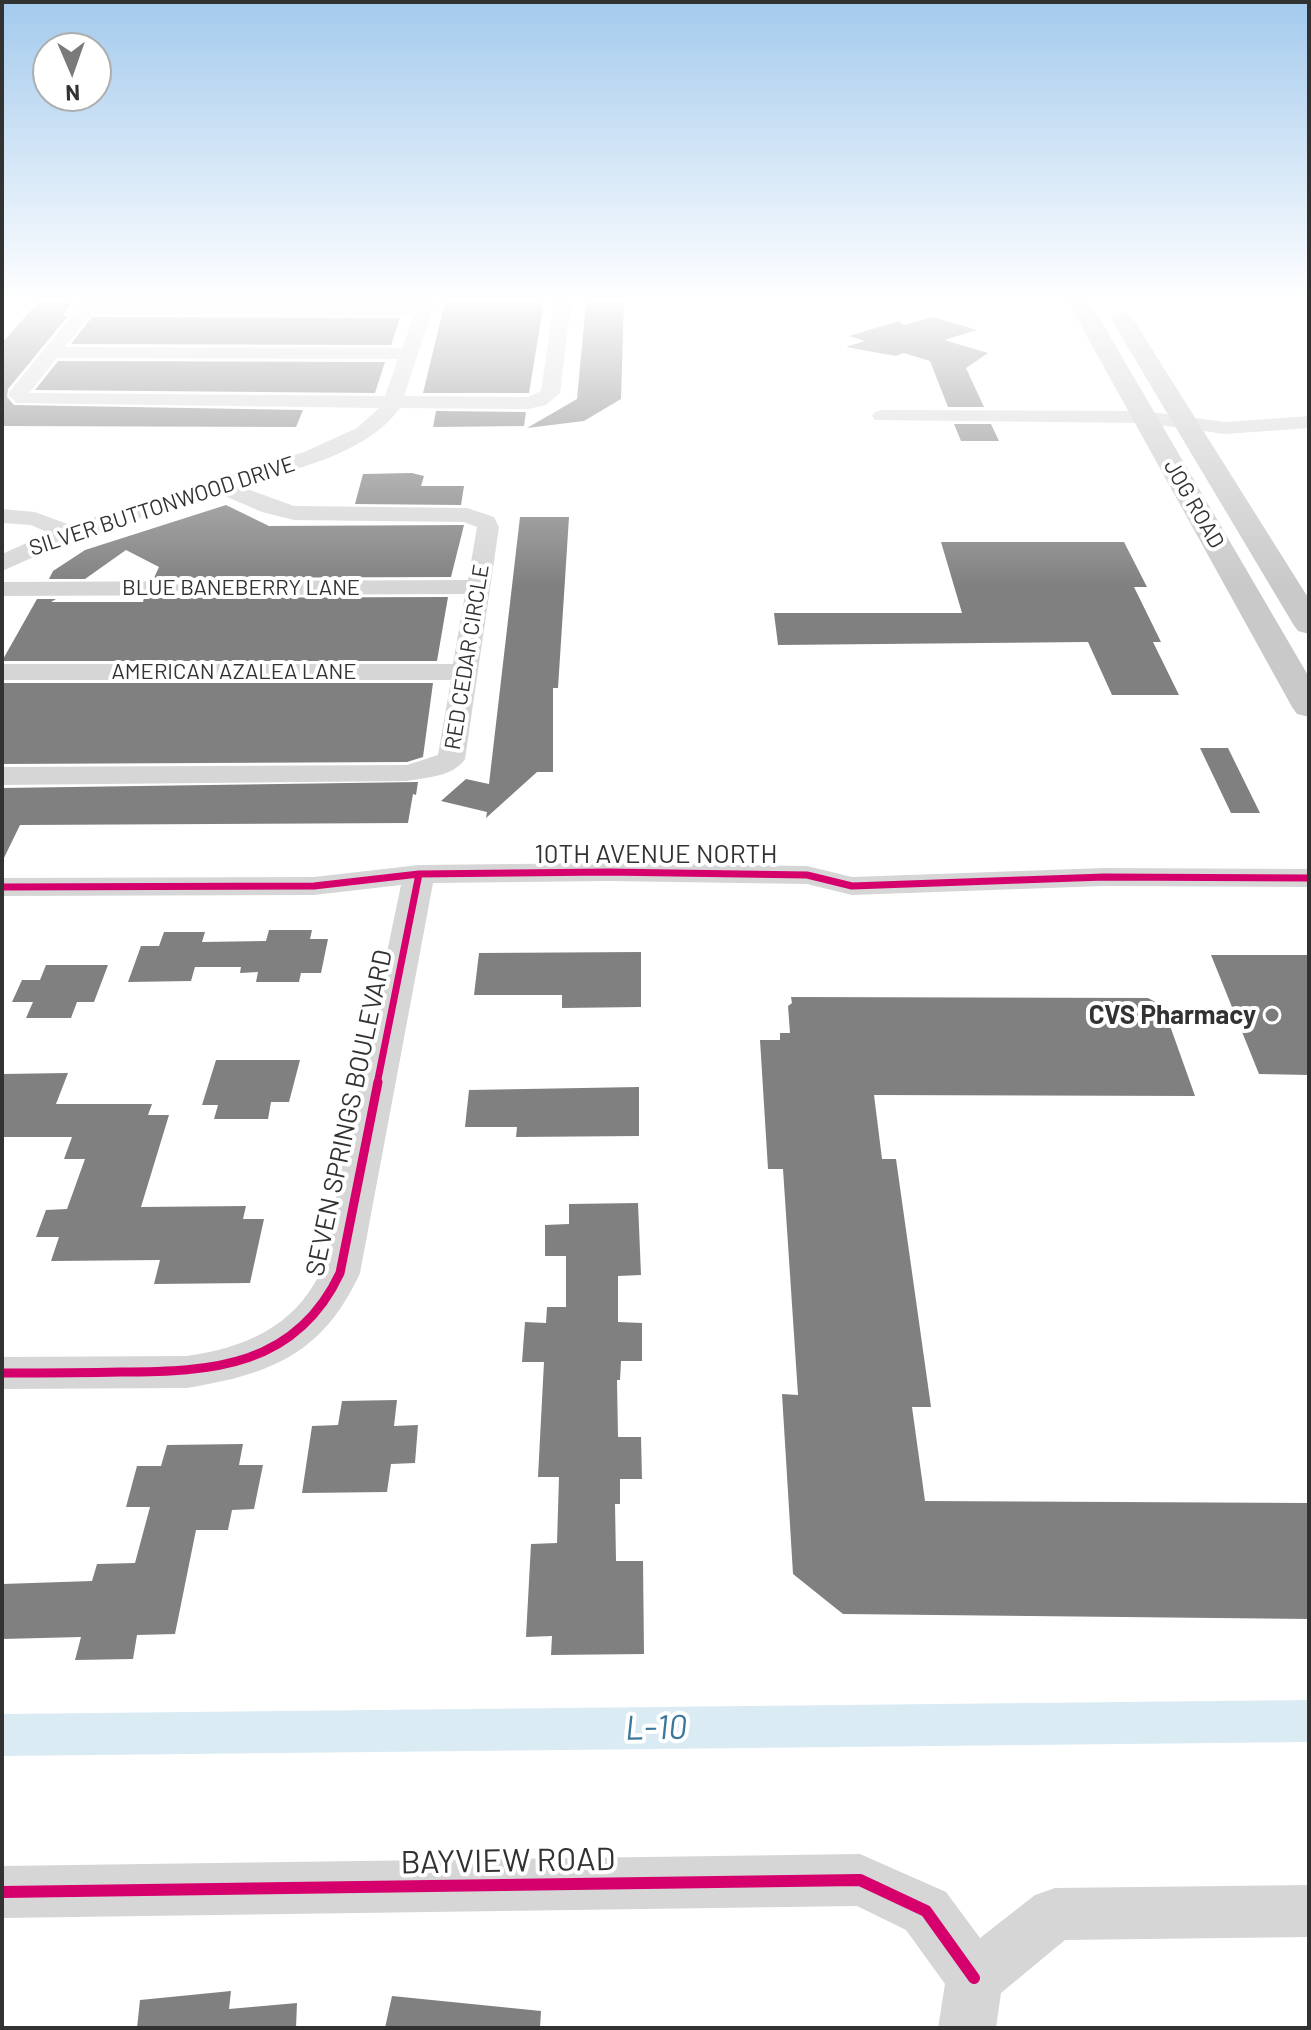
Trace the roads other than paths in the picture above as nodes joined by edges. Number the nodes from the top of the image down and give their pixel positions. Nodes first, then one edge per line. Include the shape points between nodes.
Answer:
1 (21, 397) edge
2 (394, 397) edge
3 (547, 397) edge
4 (1133, 397) edge
5 (1169, 397) edge
6 (392, 403) junction
7 (1309, 413) edge
8 (882, 416) dead end
9 (1144, 417) junction
10 (1183, 420) junction
11 (1309, 422) edge
12 (219, 485) junction
13 (2, 516) edge
14 (69, 533) junction
15 (2, 564) edge
16 (479, 587) junction
17 (2, 589) edge
18 (1309, 624) edge
19 (2, 672) edge
20 (466, 672) junction
21 (1309, 707) edge
22 (2, 776) edge
23 (1309, 858) edge
24 (2, 863) edge
25 (419, 874) junction
26 (807, 875) junction
27 (1309, 878) edge
28 (2, 887) edge
29 (2, 1373) edge
30 (2, 1892) edge
31 (1309, 1911) edge
32 (971, 2003) edge

1 - 6 street
2 - 6 street, SILVER BUTTONWOOD DRIVE
3 - 6 street via 528,403
4 - 9 main road, JOG ROAD
5 - 10 main road, JOG ROAD
6 - 12 street, SILVER BUTTONWOOD DRIVE via 383,418 346,442
7 - 10 street via 1205,413
8 - 9 street
9 - 10 street
9 - 21 main road, JOG ROAD
10 - 11 street via 1225,428
10 - 18 main road, JOG ROAD
12 - 14 street, SILVER BUTTONWOOD DRIVE
12 - 16 street, RED CEDAR CIRCLE via 294,513 478,517 488,527
13 - 14 street via 35,519
14 - 15 street, SILVER BUTTONWOOD DRIVE
16 - 17 street, BLUE BANEBERRY LANE
16 - 20 street, RED CEDAR CIRCLE
19 - 20 street, AMERICAN AZALEA LANE
20 - 22 street, RED CEDAR CIRCLE via 451,759 425,771
23 - 26 street, 10TH AVENUE NORTH via 839,865
24 - 25 street, 10TH AVENUE NORTH via 322,864
25 - 26 street, 10TH AVENUE NORTH
25 - 28 street, 10TH AVENUE NORTH via 314,886
25 - 29 street, SEVEN SPRINGS BOULEVARD via 340,1273 322,1309 266,1352 214,1368
26 - 27 street, 10TH AVENUE NORTH via 852,886 1104,877
30 - 32 street, BAYVIEW ROAD via 860,1880 926,1911
31 - 32 street via 1055,1914

